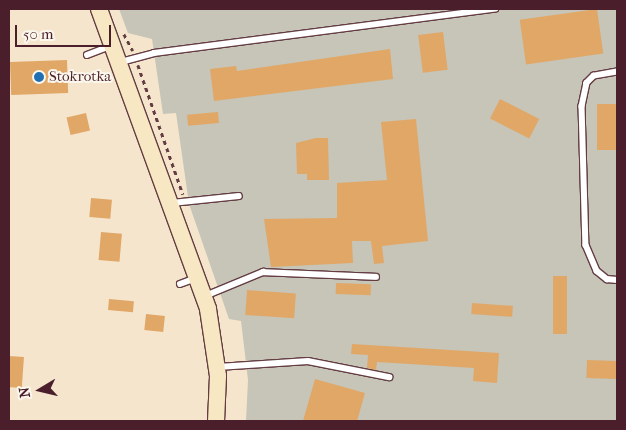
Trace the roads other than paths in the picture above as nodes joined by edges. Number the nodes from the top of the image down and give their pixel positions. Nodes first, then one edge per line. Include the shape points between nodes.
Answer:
1 (99, 9) edge
2 (495, 9) edge
3 (113, 46) junction
4 (87, 55) dead end
5 (119, 63) junction
6 (617, 72) edge
7 (239, 196) dead end
8 (171, 204) junction
9 (376, 277) dead end
10 (199, 278) junction
11 (617, 280) edge
12 (180, 284) dead end
13 (204, 296) junction
14 (218, 367) junction
15 (389, 377) dead end
16 (216, 421) edge

1 - 3 main road
2 - 5 lane via 154,53
3 - 4 lane
3 - 5 main road
5 - 8 main road
6 - 11 lane via 594,76 587,83 582,106 586,245 597,271 607,279
7 - 8 lane
8 - 10 main road
9 - 13 lane via 263,272
10 - 12 lane
10 - 13 main road
13 - 14 main road
14 - 15 lane via 308,361
14 - 16 main road

